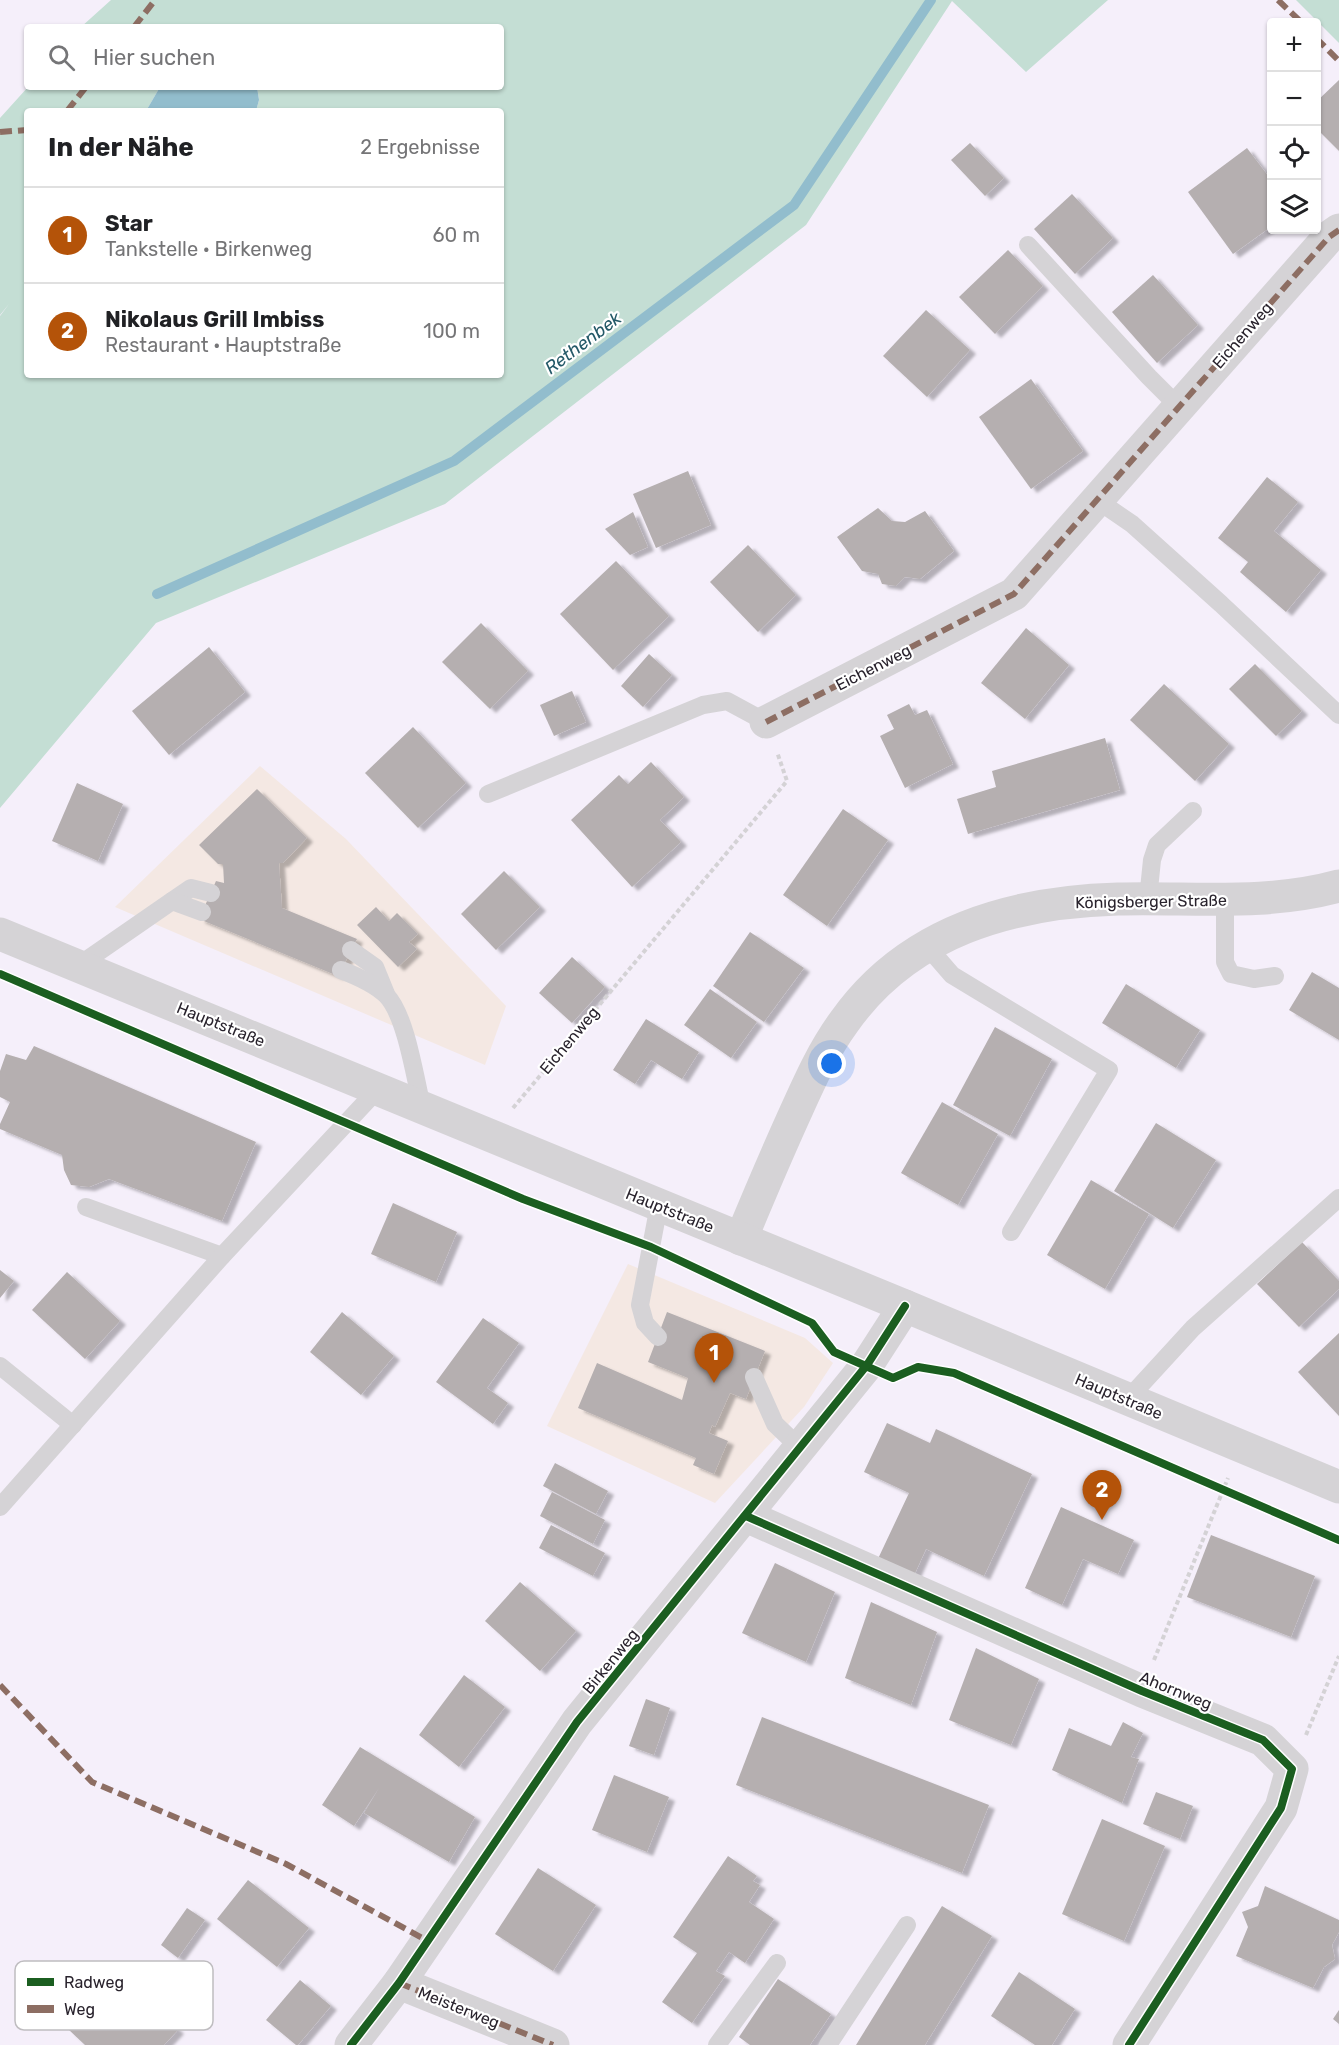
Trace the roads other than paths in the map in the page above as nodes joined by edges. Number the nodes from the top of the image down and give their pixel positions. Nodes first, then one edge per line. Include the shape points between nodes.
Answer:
1 (1339, 230) edge
2 (1028, 245) dead end
3 (1179, 406) junction
4 (1097, 500) junction
5 (1339, 715) edge
6 (766, 722) joint
7 (488, 794) dead end
8 (1193, 811) dead end
9 (1339, 885) edge
10 (211, 893) dead end
11 (1148, 899) junction
12 (1224, 899) junction
13 (172, 901) junction
14 (202, 912) dead end
15 (0, 934) edge
16 (926, 945) junction
17 (351, 950) dead end
18 (78, 966) junction
19 (341, 970) dead end
20 (1275, 976) dead end
21 (386, 994) junction
22 (378, 1089) junction
23 (422, 1107) junction
24 (1339, 1198) edge
25 (659, 1205) junction
26 (86, 1208) dead end
27 (1011, 1232) dead end
28 (741, 1239) junction
29 (222, 1256) junction
30 (905, 1306) junction
31 (658, 1337) dead end
32 (0, 1366) edge
33 (754, 1377) dead end
34 (1127, 1400) junction
35 (73, 1425) junction
36 (801, 1448) junction
37 (1339, 1487) edge
38 (0, 1507) edge
39 (746, 1516) junction
40 (907, 1925) dead end
41 (777, 1963) dead end
42 (399, 1983) junction
43 (351, 2045) edge
44 (553, 2045) edge
45 (717, 2045) edge
46 (828, 2045) edge
47 (1129, 2045) edge

1 - 3 street, Eichenweg
2 - 3 lane
3 - 4 street, Eichenweg
4 - 5 lane via 1132,524
4 - 6 street, Eichenweg via 1014,594
6 - 7 lane via 727,701 703,705
8 - 11 lane via 1157,845
9 - 12 street, Königsberger Straße via 1296,896
10 - 13 lane via 191,888
11 - 12 street, Königsberger Straße
11 - 16 street, Königsberger Straße via 1014,911 964,927
12 - 20 lane via 1225,962 1231,974 1254,979
13 - 14 lane
13 - 18 lane
15 - 18 street, Hauptstraße
16 - 27 lane via 952,975 1109,1070
16 - 28 street, Königsberger Straße via 876,984 829,1043
17 - 21 lane via 375,967
18 - 22 street, Hauptstraße
19 - 21 lane
21 - 23 lane via 398,1012
22 - 23 street, Hauptstraße
22 - 29 lane
23 - 25 street, Hauptstraße
24 - 34 lane via 1192,1328
25 - 28 street, Hauptstraße
25 - 31 lane via 640,1305 645,1323
26 - 29 lane
28 - 30 street, Hauptstraße
29 - 35 lane
30 - 34 street, Hauptstraße
30 - 36 street, Birkenweg via 867,1365
32 - 35 lane
33 - 36 lane via 775,1424
34 - 37 street, Hauptstraße
35 - 38 lane
36 - 39 street, Birkenweg
39 - 42 street, Birkenweg via 577,1722
39 - 47 street, Ahornweg via 1142,1691 1263,1740 1292,1769 1281,1808
40 - 46 lane
41 - 45 lane
42 - 43 street, Birkenweg
42 - 44 street, Meisterweg

